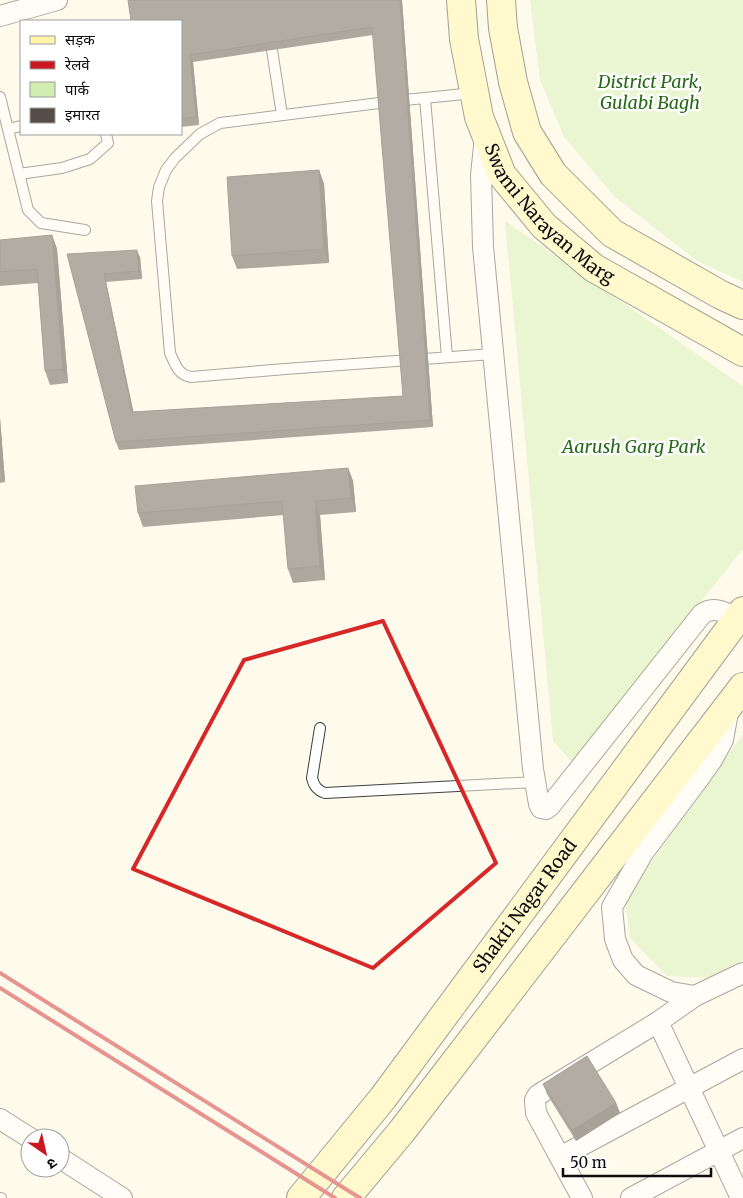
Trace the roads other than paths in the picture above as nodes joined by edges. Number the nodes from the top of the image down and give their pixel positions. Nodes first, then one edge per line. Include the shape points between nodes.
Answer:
1 (55, 0) edge
2 (461, 0) edge
3 (501, 0) edge
4 (0, 16) edge
5 (269, 29) edge
6 (474, 93) junction
7 (0, 97) edge
8 (425, 98) junction
9 (282, 115) junction
10 (20, 126) edge
11 (8, 129) junction
12 (485, 132) junction
13 (106, 135) edge
14 (20, 174) junction
15 (85, 230) dead end
16 (743, 305) edge
17 (743, 352) edge
18 (493, 354) junction
19 (447, 357) junction
20 (740, 615) edge
21 (736, 695) edge
22 (320, 728) dead end
23 (535, 782) junction
24 (743, 973) edge
25 (695, 996) junction
26 (658, 1022) junction
27 (743, 1059) edge
28 (689, 1088) junction
29 (0, 1119) edge
30 (20, 1132) edge
31 (743, 1138) edge
32 (720, 1151) junction
33 (560, 1157) junction
34 (70, 1164) edge
35 (122, 1198) edge
36 (301, 1198) edge
37 (346, 1198) edge
38 (582, 1198) edge
39 (631, 1198) edge
40 (741, 1198) edge

1 - 4 street
2 - 6 street, Swami Narayan Marg
3 - 16 street, Swami Narayan Marg via 513,82 527,132 553,174 612,233
5 - 9 lane
6 - 8 lane
6 - 12 street, Swami Narayan Marg
7 - 11 lane
8 - 9 lane
8 - 19 lane
9 - 19 lane via 220,122 200,134 175,158 159,187 157,201 170,353 178,371 191,377
10 - 11 lane
11 - 14 lane
12 - 17 street, Swami Narayan Marg via 502,176 544,226 594,268
12 - 18 street via 481,175 483,247
13 - 14 lane via 108,143 90,159 62,168
14 - 15 lane via 28,210 41,223
18 - 19 lane
18 - 23 street
20 - 23 street via 714,609 702,614 546,810 539,804
20 - 36 street, Shakti Nagar Road via 383,1098
21 - 25 street via 723,740 712,760 643,853 612,907 615,940 622,960 636,975 671,992
21 - 37 street, Shakti Nagar Road via 402,1131
22 - 23 lane via 312,778 318,791 325,793
24 - 25 street
25 - 26 street
26 - 28 street
26 - 33 street via 538,1095 536,1113
27 - 28 street
28 - 32 street
28 - 33 street
29 - 30 street
31 - 32 street
32 - 39 street
32 - 40 street
33 - 38 street
34 - 35 street

